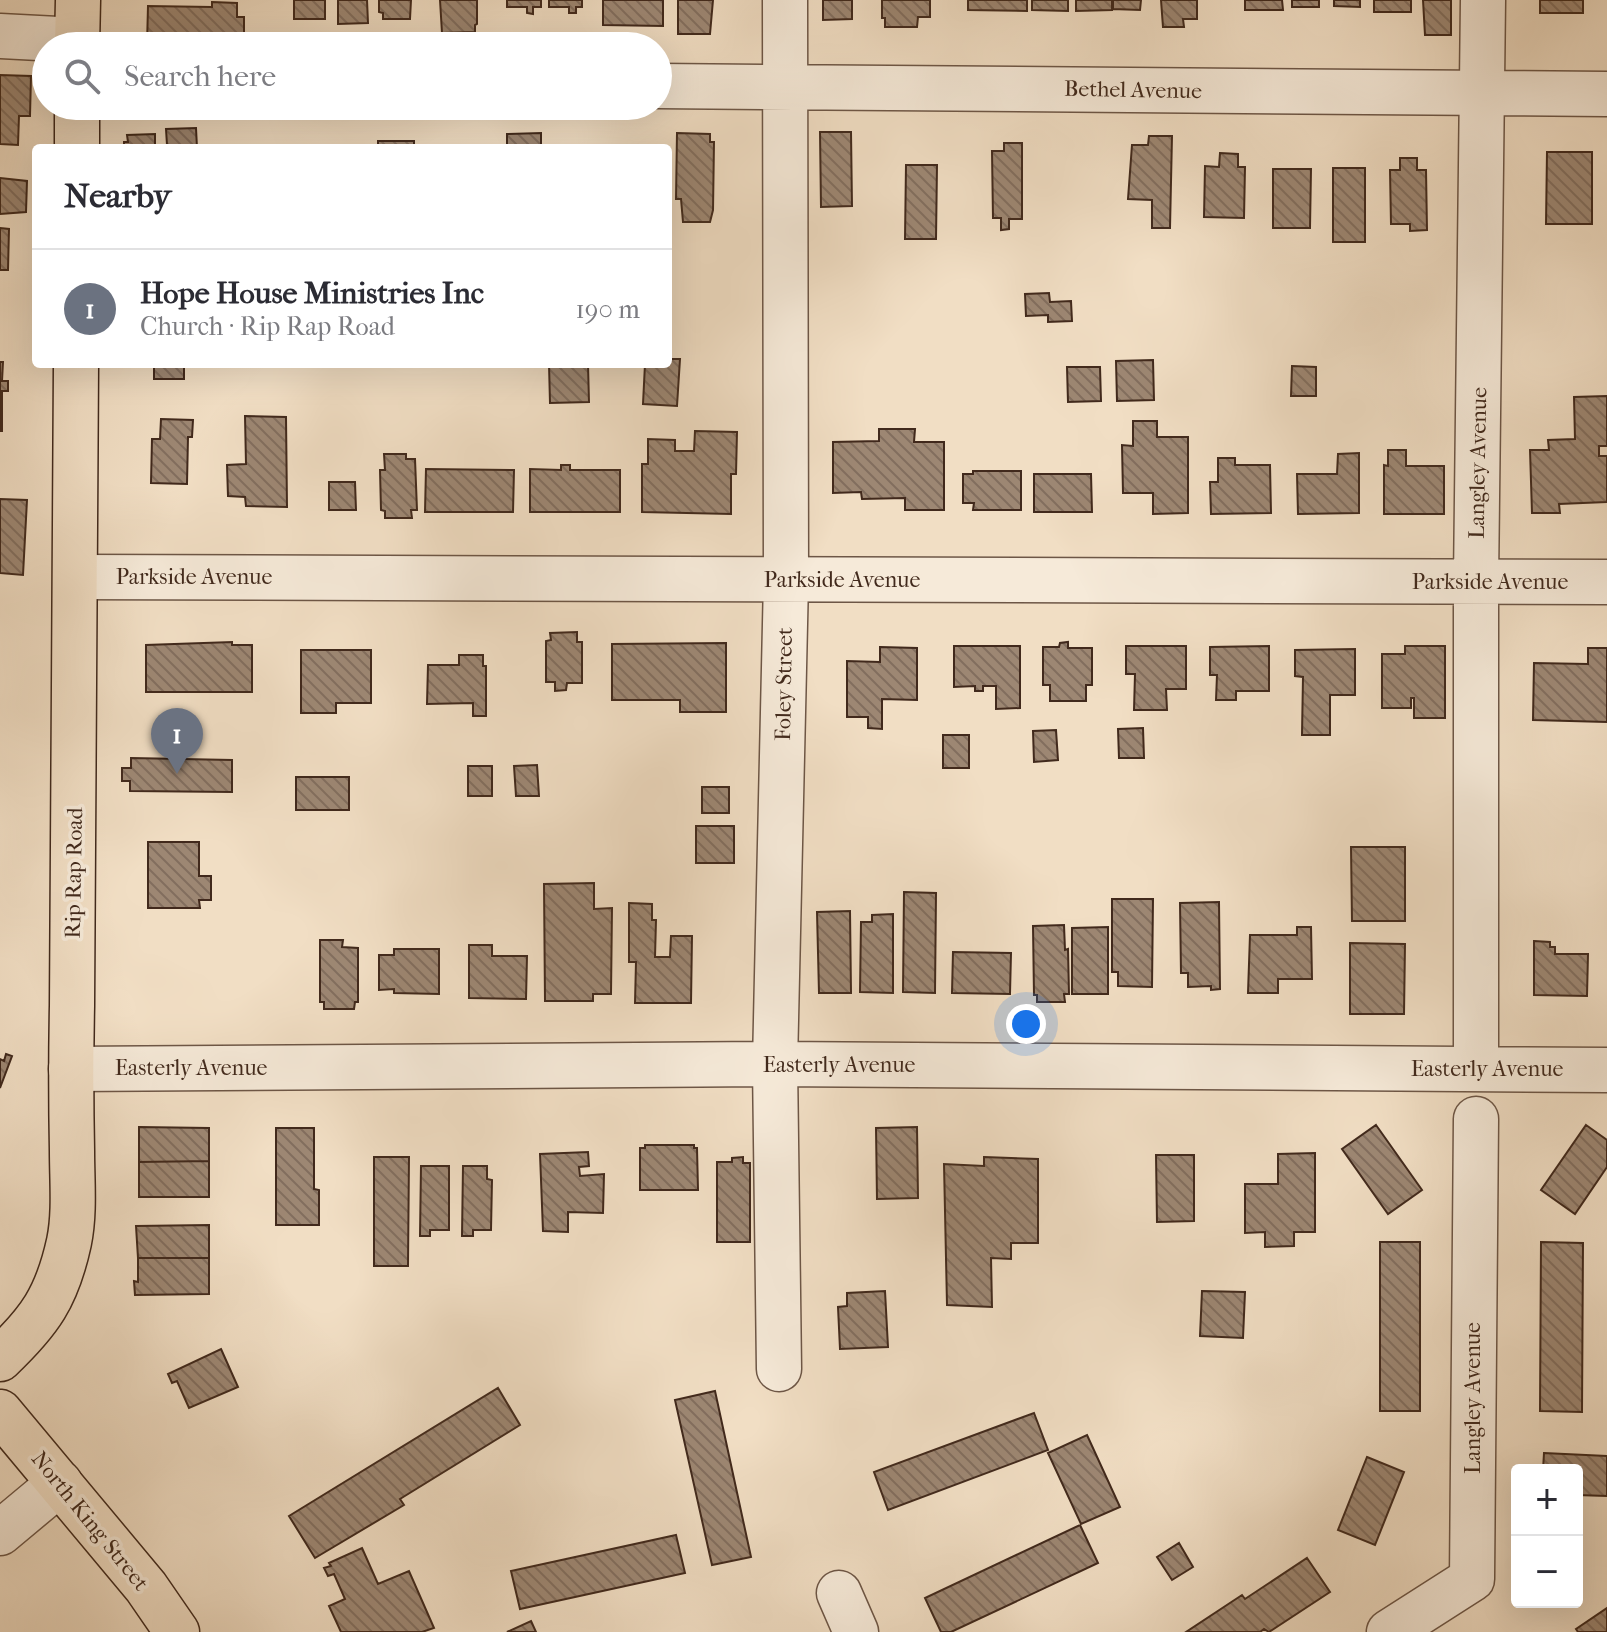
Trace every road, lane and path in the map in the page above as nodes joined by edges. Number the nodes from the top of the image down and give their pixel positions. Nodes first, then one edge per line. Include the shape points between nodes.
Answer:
1 (785, 0) edge
2 (1483, 0) edge
3 (77, 29) edge
4 (44, 32) edge
5 (32, 33) edge
6 (0, 36) edge
7 (672, 86) edge
8 (785, 86) junction
9 (1483, 94) junction
10 (1607, 94) edge
11 (77, 120) edge
12 (77, 144) edge
13 (76, 368) edge
14 (76, 577) junction
15 (786, 580) junction
16 (1476, 581) junction
17 (1607, 582) edge
18 (775, 1064) junction
19 (71, 1069) junction
20 (1476, 1069) junction
21 (1607, 1070) edge
22 (1476, 1119) dead end
23 (0, 1359) edge
24 (779, 1369) dead end
25 (0, 1412) edge
26 (60, 1483) junction
27 (0, 1533) edge
28 (839, 1593) dead end
29 (177, 1632) edge
30 (856, 1632) edge
31 (1389, 1632) edge

1 - 8 street, Foley Street
2 - 9 street, Langley Avenue
3 - 4 street
5 - 6 street
7 - 8 street, Bethel Avenue
8 - 9 street, Bethel Avenue
8 - 15 street, Foley Street
9 - 10 street, Bethel Avenue
9 - 16 street, Langley Avenue
11 - 12 main road
13 - 14 main road, Rip Rap Road
14 - 15 street, Parkside Avenue
14 - 19 main road, Rip Rap Road
15 - 16 street, Parkside Avenue
15 - 18 street, Foley Street
16 - 17 street, Parkside Avenue
16 - 20 street, Langley Avenue
18 - 19 street, Easterly Avenue
18 - 20 street, Easterly Avenue
18 - 24 street, Foley Street
19 - 23 main road, Rip Rap Road via 70,1238 49,1303
20 - 21 street, Easterly Avenue
22 - 31 street, Langley Avenue via 1472,1579
25 - 26 main road, North King Street
26 - 27 street
26 - 29 main road, North King Street
28 - 30 street

